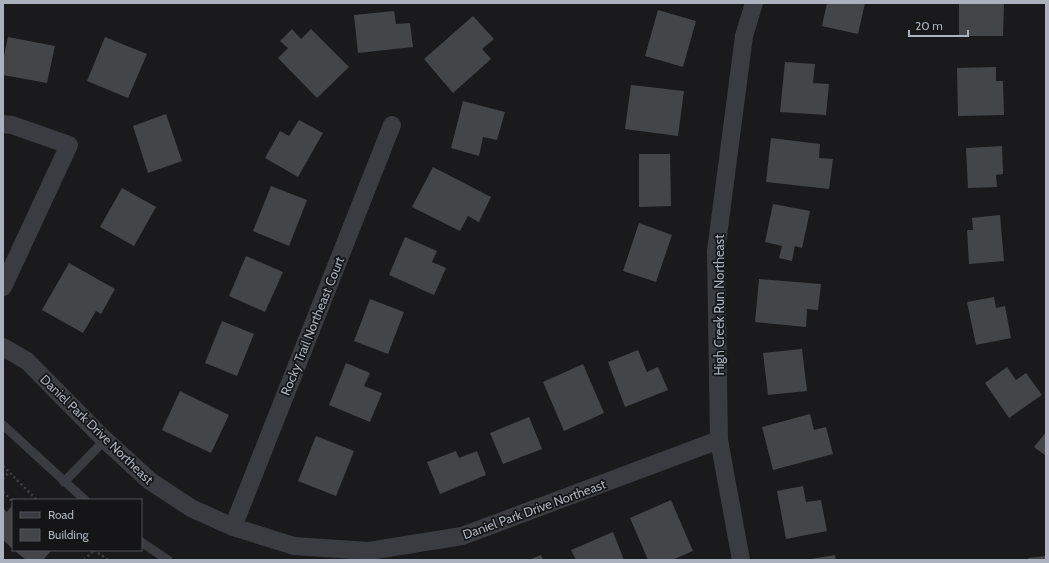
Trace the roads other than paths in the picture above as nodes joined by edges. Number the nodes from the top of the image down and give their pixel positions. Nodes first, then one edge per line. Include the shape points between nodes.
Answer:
1 (754, 3) edge
2 (3, 124) edge
3 (392, 124) dead end
4 (3, 287) edge
5 (3, 347) edge
6 (3, 425) edge
7 (105, 440) junction
8 (719, 440) junction
9 (64, 482) junction
10 (84, 499) edge
11 (233, 527) junction
12 (142, 543) edge
13 (168, 560) edge
14 (741, 560) edge

1 - 8 street, High Creek Run Northeast via 744,36 716,251
2 - 4 street via 68,145
3 - 11 street, Rocky Trail Northeast Court
5 - 7 street, Daniel Park Drive Northeast via 27,361
6 - 9 lane
7 - 9 lane
7 - 11 street, Daniel Park Drive Northeast via 150,481 191,508
8 - 11 street, Daniel Park Drive Northeast via 462,536 369,551 294,546
8 - 14 street, High Creek Run Northeast
9 - 10 lane
12 - 13 lane

